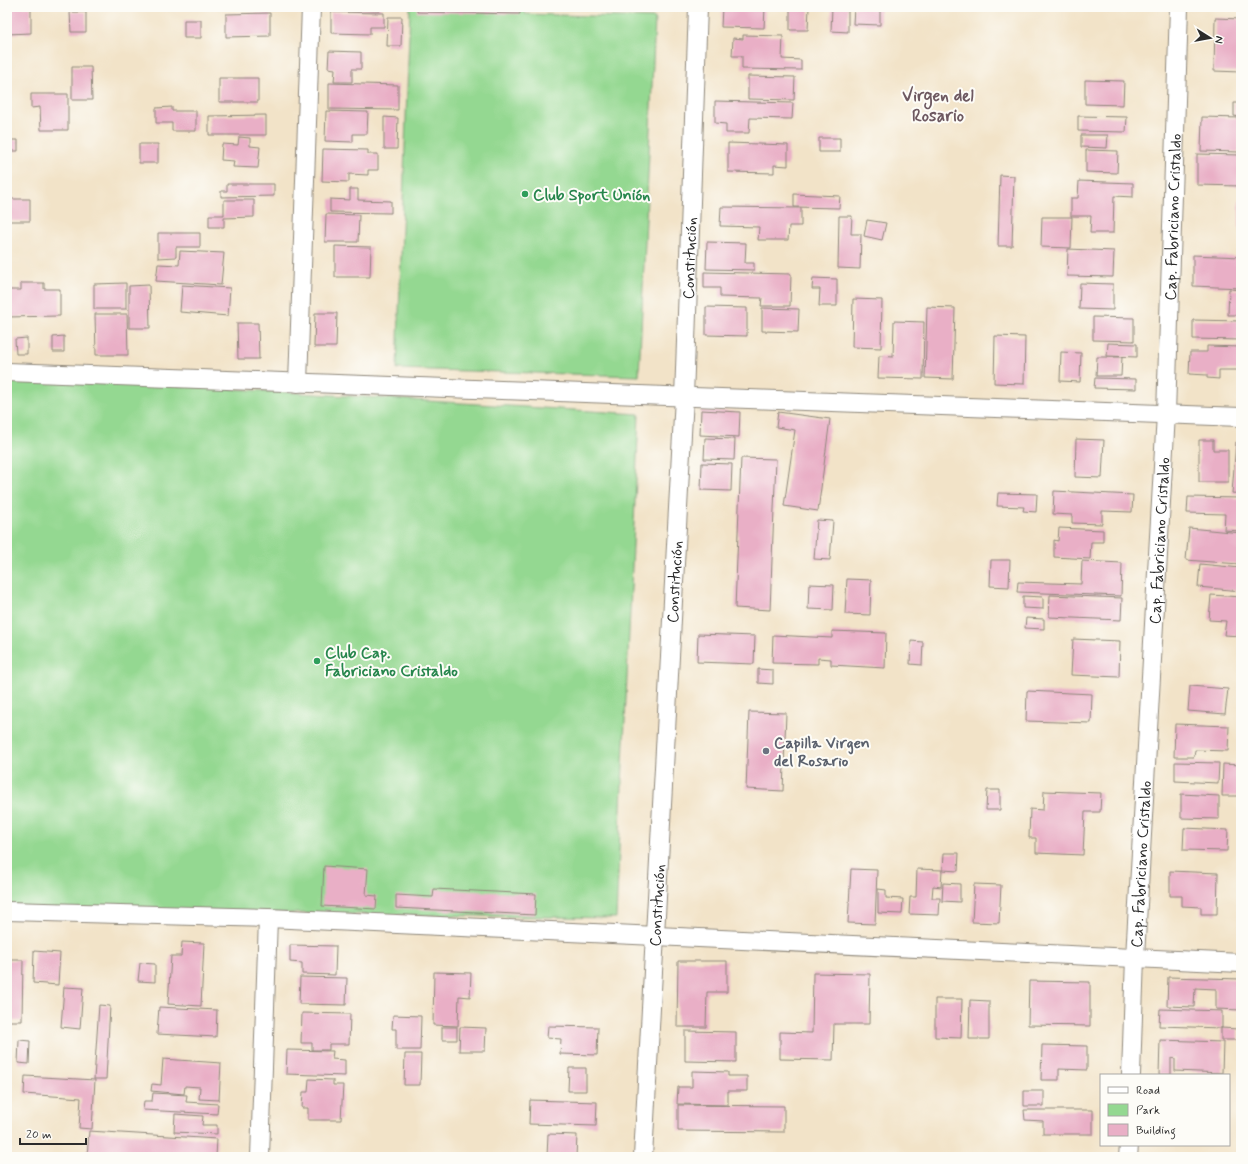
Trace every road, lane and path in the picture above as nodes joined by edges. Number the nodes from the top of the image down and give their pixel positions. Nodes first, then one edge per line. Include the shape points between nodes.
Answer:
1 (311, 7) edge
2 (698, 7) edge
3 (1179, 7) edge
4 (7, 372) edge
5 (298, 383) junction
6 (684, 396) junction
7 (1166, 414) junction
8 (1241, 417) edge
9 (7, 911) edge
10 (268, 918) junction
11 (655, 937) junction
12 (1135, 957) junction
13 (1241, 963) edge
14 (1131, 1074) edge
15 (1129, 1146) edge
16 (260, 1157) edge
17 (643, 1157) edge
18 (1128, 1157) edge

1 - 5 street
2 - 6 street, Constitución
3 - 7 street, Cap. Fabriciano Cristaldo
4 - 5 street
5 - 6 street
6 - 7 street
6 - 11 street, Constitución
7 - 8 street
7 - 12 street, Cap. Fabriciano Cristaldo
9 - 10 street
10 - 11 street
10 - 16 street
11 - 12 street
11 - 17 street, Constitución
12 - 13 street
12 - 14 street, Cap. Fabriciano Cristaldo
15 - 18 street

